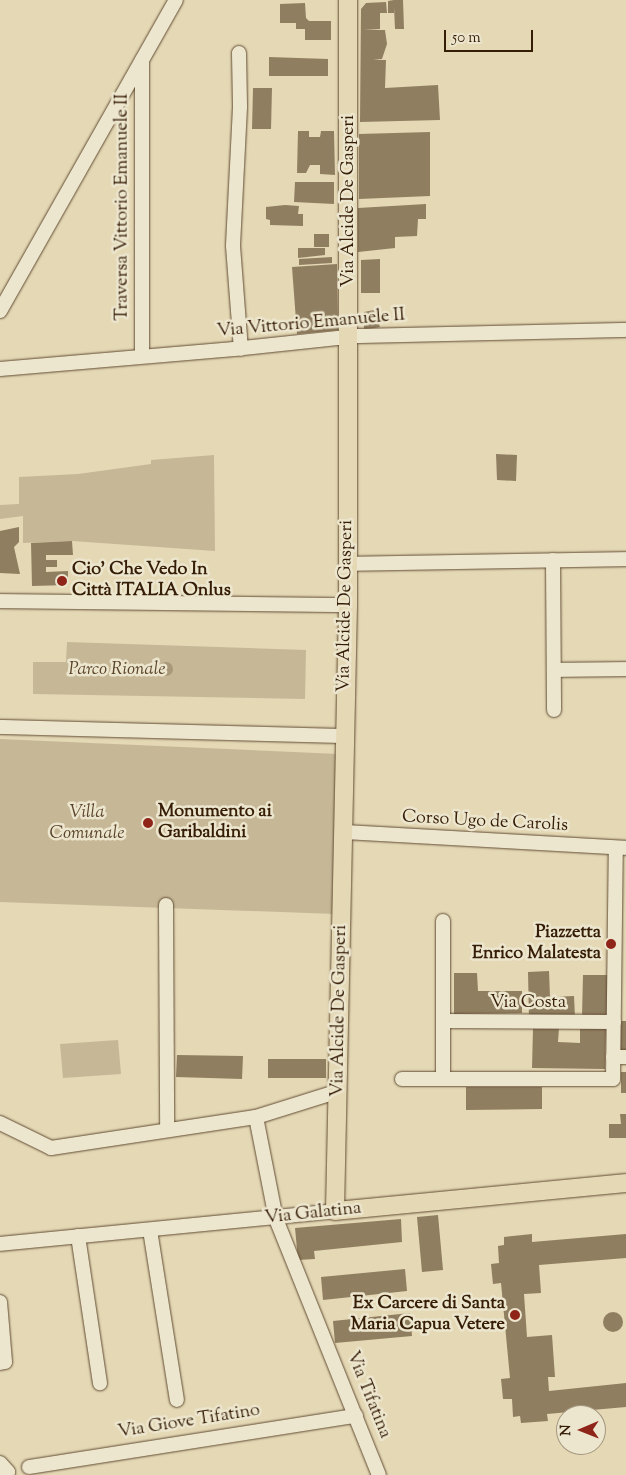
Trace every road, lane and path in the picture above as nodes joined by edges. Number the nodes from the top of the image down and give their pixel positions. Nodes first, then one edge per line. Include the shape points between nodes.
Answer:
1 (176, 0) edge
2 (348, 0) edge
3 (239, 53) dead end
4 (142, 58) junction
5 (0, 311) edge
6 (626, 330) edge
7 (350, 336) junction
8 (241, 349) junction
9 (142, 356) junction
10 (0, 369) edge
11 (626, 559) edge
12 (552, 560) junction
13 (347, 564) junction
14 (0, 601) edge
15 (348, 605) junction
16 (626, 669) edge
17 (554, 670) junction
18 (554, 710) dead end
19 (0, 727) edge
20 (344, 736) junction
21 (343, 832) junction
22 (621, 848) edge
23 (166, 904) dead end
24 (443, 921) dead end
25 (443, 1021) junction
26 (614, 1022) junction
27 (620, 1057) edge
28 (402, 1079) dead end
29 (443, 1079) junction
30 (338, 1091) junction
31 (256, 1117) junction
32 (0, 1123) edge
33 (167, 1130) junction
34 (626, 1183) edge
35 (334, 1211) junction
36 (276, 1219) junction
37 (150, 1230) junction
38 (78, 1236) junction
39 (0, 1244) edge
40 (0, 1302) edge
41 (0, 1363) edge
42 (100, 1383) dead end
43 (176, 1400) dead end
44 (356, 1416) junction
45 (0, 1463) edge
46 (29, 1467) dead end
47 (6, 1475) edge
48 (379, 1475) edge

1 - 4 street
2 - 7 main road, Via Alcide De Gasperi
3 - 8 street via 240,106 233,246
4 - 5 street
4 - 9 street, Traversa Vittorio Emanuele II
6 - 7 street, Via Vittorio Emanuele II via 501,330
7 - 8 street, Via Vittorio Emanuele II
7 - 13 main road, Via Alcide De Gasperi
8 - 9 street, Via Vittorio Emanuele II
9 - 10 street, Via Vittorio Emanuele II
11 - 12 street
12 - 13 street
12 - 17 street
13 - 15 main road, Via Alcide De Gasperi
14 - 15 street
15 - 20 main road, Via Alcide De Gasperi
16 - 17 street
17 - 18 street
19 - 20 street
20 - 21 main road, Via Alcide De Gasperi
21 - 22 street, Corso Ugo de Carolis
21 - 30 main road, Via Alcide De Gasperi
22 - 26 street
23 - 33 street
24 - 25 street
25 - 26 street, Via Costa
25 - 29 street
26 - 27 street
27 - 29 street via 613,1079
28 - 29 street
30 - 31 street
30 - 35 main road, Via Alcide De Gasperi
31 - 33 street
31 - 36 street, Via Tifatina
32 - 33 street via 51,1148
34 - 35 main road, Via Galatina
35 - 36 street, Via Galatina
36 - 37 street, Via Galatina
36 - 44 street, Via Tifatina
37 - 38 street, Via Galatina
37 - 43 street
38 - 39 street, Via Galatina
38 - 42 street
40 - 41 street via 5,1362
44 - 46 street, Via Giove Tifatino
44 - 48 street, Via Tifatina
45 - 47 street via 8,1472

